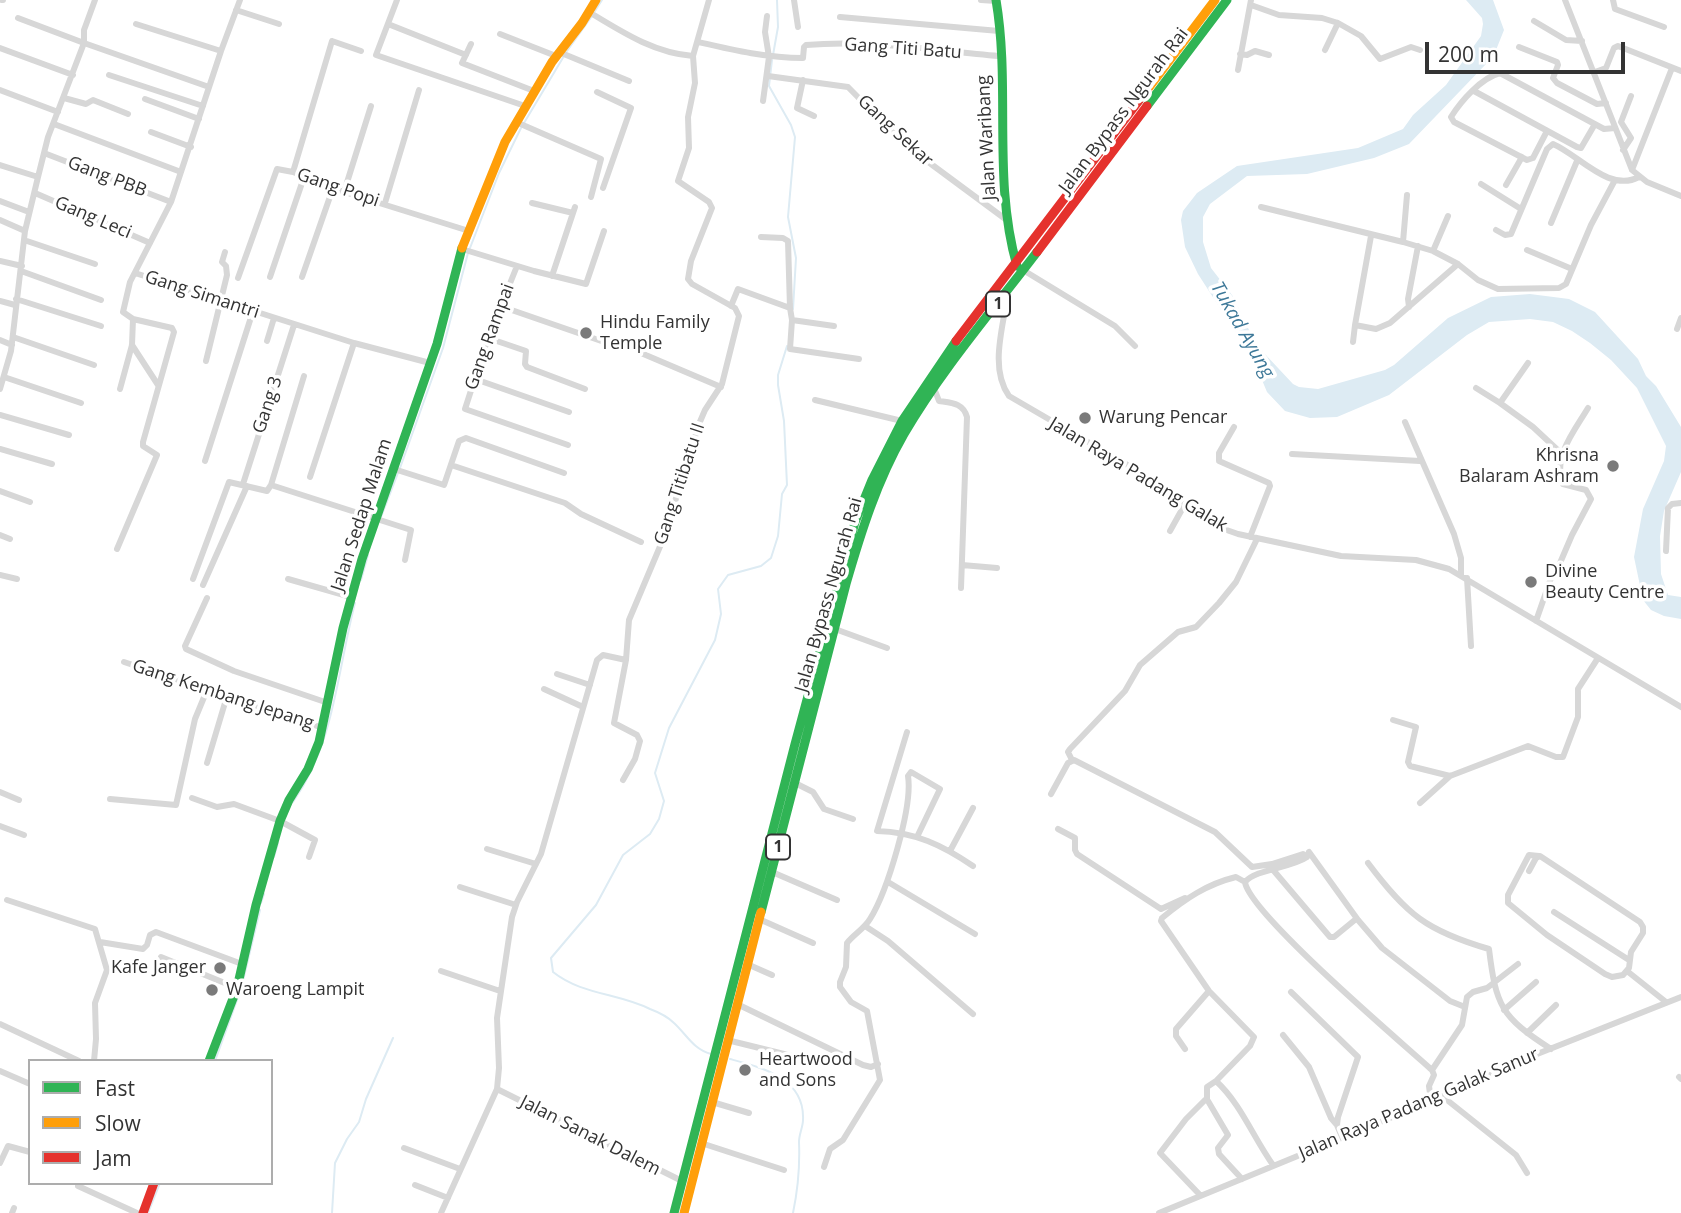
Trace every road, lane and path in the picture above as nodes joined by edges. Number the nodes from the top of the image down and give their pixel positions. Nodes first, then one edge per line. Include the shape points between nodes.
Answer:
1 (95, 0) edge
2 (240, 0) edge
3 (397, 0) edge
4 (596, 0) edge
5 (709, 0) edge
6 (794, 0) edge
7 (981, 0) edge
8 (996, 0) edge
9 (1215, 0) edge
10 (1227, 0) edge
11 (1565, 0) edge
12 (1613, 0) edge
13 (1251, 3) edge
14 (236, 10) junction
15 (592, 14) junction
16 (766, 16) dead end
17 (840, 17) dead end
18 (19, 18) dead end
19 (1534, 21) dead end
20 (1338, 23) junction
21 (136, 24) dead end
22 (279, 24) dead end
23 (388, 24) junction
24 (799, 27) dead end
25 (1664, 27) dead end
26 (999, 31) junction
27 (500, 33) dead end
28 (1582, 41) junction
29 (84, 43) junction
30 (698, 43) junction
31 (471, 44) dead end
32 (1519, 47) dead end
33 (0, 48) edge
34 (1325, 50) dead end
35 (1420, 50) dead end
36 (220, 51) junction
37 (361, 51) dead end
38 (561, 54) junction
39 (1240, 54) junction
40 (466, 55) junction
41 (1269, 55) dead end
42 (693, 56) junction
43 (999, 56) junction
44 (772, 57) junction
45 (1672, 68) junction
46 (1238, 70) dead end
47 (1681, 71) edge
48 (1595, 72) junction
49 (72, 75) junction
50 (109, 75) dead end
51 (769, 76) junction
52 (803, 80) junction
53 (629, 81) dead end
54 (209, 87) junction
55 (0, 90) edge
56 (419, 90) dead end
57 (534, 91) junction
58 (1474, 91) junction
59 (597, 92) dead end
60 (1630, 96) dead end
61 (64, 98) junction
62 (145, 99) dead end
63 (763, 102) dead end
64 (1606, 103) junction
65 (203, 106) junction
66 (371, 106) dead end
67 (525, 106) junction
68 (58, 112) junction
69 (128, 114) dead end
70 (814, 116) dead end
71 (199, 119) junction
72 (54, 124) junction
73 (521, 124) junction
74 (1595, 124) junction
75 (1615, 128) junction
76 (1547, 131) junction
77 (151, 132) dead end
78 (191, 147) junction
79 (1623, 150) junction
80 (44, 153) junction
81 (1522, 157) junction
82 (1577, 161) junction
83 (0, 165) edge
84 (1632, 170) junction
85 (181, 172) junction
86 (293, 172) junction
87 (38, 177) junction
88 (304, 177) junction
89 (1639, 177) junction
90 (1615, 180) junction
91 (1481, 184) dead end
92 (1506, 185) dead end
93 (333, 188) junction
94 (603, 188) dead end
95 (344, 192) junction
96 (34, 193) junction
97 (1407, 195) dead end
98 (1681, 196) edge
99 (591, 197) dead end
100 (0, 201) edge
101 (171, 202) junction
102 (385, 203) junction
103 (531, 203) dead end
104 (1261, 207) dead end
105 (1521, 209) junction
106 (29, 212) junction
107 (1448, 216) dead end
108 (0, 220) edge
109 (1008, 221) junction
110 (1550, 223) dead end
111 (1496, 230) dead end
112 (25, 231) junction
113 (469, 231) junction
114 (604, 231) dead end
115 (1371, 236) junction
116 (761, 237) dead end
117 (24, 240) junction
118 (1403, 242) junction
119 (150, 243) junction
120 (1418, 246) junction
121 (467, 250) junction
122 (1527, 250) dead end
123 (1433, 251) junction
124 (225, 252) dead end
125 (0, 261) edge
126 (95, 264) dead end
127 (1458, 264) junction
128 (516, 266) junction
129 (1019, 267) junction
130 (21, 268) junction
131 (1572, 269) junction
132 (135, 274) junction
133 (552, 276) junction
134 (270, 277) dead end
135 (302, 277) dead end
136 (238, 278) dead end
137 (1000, 293) junction
138 (101, 300) dead end
139 (220, 300) junction
140 (0, 301) edge
141 (15, 302) junction
142 (500, 306) junction
143 (731, 306) junction
144 (1409, 307) junction
145 (790, 308) junction
146 (253, 311) junction
147 (133, 318) junction
148 (274, 318) junction
149 (1681, 318) edge
150 (792, 320) junction
151 (294, 325) junction
152 (1354, 325) junction
153 (101, 326) dead end
154 (834, 326) dead end
155 (1676, 329) dead end
156 (488, 338) junction
157 (0, 340) edge
158 (12, 341) junction
159 (267, 341) dead end
160 (1353, 342) dead end
161 (354, 344) junction
162 (610, 344) dead end
163 (132, 345) junction
164 (1135, 346) dead end
165 (641, 353) dead end
166 (859, 359) dead end
167 (206, 361) dead end
168 (430, 363) junction
169 (1528, 363) dead end
170 (94, 365) dead end
171 (304, 376) dead end
172 (4, 377) junction
173 (475, 379) junction
174 (158, 385) junction
175 (0, 387) edge
176 (721, 387) junction
177 (934, 387) junction
178 (1476, 388) dead end
179 (120, 389) dead end
180 (585, 389) dead end
181 (815, 400) dead end
182 (939, 401) junction
183 (81, 403) dead end
184 (1500, 403) junction
185 (923, 404) junction
186 (1588, 408) dead end
187 (569, 412) dead end
188 (0, 415) edge
189 (902, 421) junction
190 (1405, 422) dead end
191 (1234, 427) dead end
192 (69, 435) dead end
193 (568, 445) dead end
194 (0, 449) edge
195 (1292, 454) dead end
196 (1562, 454) junction
197 (205, 461) dead end
198 (1420, 461) junction
199 (52, 464) dead end
200 (451, 465) junction
201 (397, 470) junction
202 (564, 473) dead end
203 (310, 477) dead end
204 (245, 485) junction
205 (271, 485) junction
206 (0, 491) edge
207 (30, 502) dead end
208 (1681, 503) edge
209 (1185, 505) junction
210 (379, 520) junction
211 (1170, 531) dead end
212 (0, 536) edge
213 (1253, 538) junction
214 (10, 539) dead end
215 (641, 542) dead end
216 (117, 550) dead end
217 (1666, 551) dead end
218 (405, 560) dead end
219 (962, 565) junction
220 (997, 568) dead end
221 (0, 575) edge
222 (1464, 577) junction
223 (17, 579) dead end
224 (192, 579) dead end
225 (288, 579) dead end
226 (203, 584) dead end
227 (961, 588) dead end
228 (207, 597) dead end
229 (351, 597) junction
230 (1536, 621) junction
231 (835, 629) junction
232 (828, 640) junction
233 (1471, 646) dead end
234 (887, 648) dead end
235 (1598, 658) junction
236 (626, 660) junction
237 (124, 662) dead end
238 (557, 674) dead end
239 (590, 685) junction
240 (544, 689) dead end
241 (207, 690) junction
242 (227, 696) junction
243 (328, 703) junction
244 (583, 707) junction
245 (1681, 707) edge
246 (1393, 720) dead end
247 (323, 728) junction
248 (907, 732) dead end
249 (1072, 760) junction
250 (207, 763) dead end
251 (1450, 776) junction
252 (623, 780) dead end
253 (794, 783) junction
254 (0, 792) edge
255 (1051, 794) dead end
256 (192, 798) dead end
257 (110, 799) dead end
258 (19, 800) dead end
259 (1420, 803) dead end
260 (973, 808) dead end
261 (853, 819) dead end
262 (283, 823) junction
263 (0, 826) edge
264 (1058, 829) dead end
265 (900, 832) junction
266 (24, 835) dead end
267 (916, 837) junction
268 (487, 849) dead end
269 (950, 851) junction
270 (1309, 852) dead end
271 (1539, 856) junction
272 (309, 857) dead end
273 (1368, 863) dead end
274 (536, 864) junction
275 (973, 866) dead end
276 (1274, 871) junction
277 (1529, 871) dead end
278 (772, 872) junction
279 (888, 882) junction
280 (1245, 882) junction
281 (460, 887) dead end
282 (1188, 897) junction
283 (7, 900) dead end
284 (837, 900) dead end
285 (516, 905) junction
286 (1554, 912) dead end
287 (759, 919) junction
288 (1356, 919) junction
289 (865, 926) junction
290 (975, 934) dead end
291 (100, 942) junction
292 (813, 943) dead end
293 (161, 957) dead end
294 (1629, 960) junction
295 (242, 964) junction
296 (747, 964) junction
297 (1518, 964) dead end
298 (441, 971) dead end
299 (1627, 971) junction
300 (772, 975) dead end
301 (1536, 982) dead end
302 (1493, 983) junction
303 (237, 988) junction
304 (500, 991) junction
305 (1209, 991) junction
306 (1291, 992) dead end
307 (1681, 997) edge
308 (1666, 1002) junction
309 (737, 1003) junction
310 (1556, 1005) dead end
311 (1465, 1007) junction
312 (1504, 1010) junction
313 (973, 1014) dead end
314 (0, 1024) edge
315 (1527, 1033) junction
316 (1283, 1034) dead end
317 (727, 1040) junction
318 (1185, 1049) dead end
319 (1551, 1049) junction
320 (720, 1051) junction
321 (792, 1056) dead end
322 (75, 1059) edge
323 (94, 1059) edge
324 (210, 1059) edge
325 (878, 1064) junction
326 (1432, 1069) junction
327 (0, 1071) edge
328 (1216, 1081) junction
329 (28, 1083) edge
330 (710, 1088) junction
331 (497, 1089) junction
332 (1442, 1096) junction
333 (1207, 1100) junction
334 (1431, 1101) junction
335 (712, 1102) junction
336 (750, 1114) dead end
337 (1337, 1125) junction
338 (1342, 1137) junction
339 (701, 1143) junction
340 (404, 1148) dead end
341 (28, 1151) edge
342 (0, 1163) edge
343 (1273, 1165) junction
344 (824, 1167) dead end
345 (460, 1169) junction
346 (784, 1170) dead end
347 (1527, 1173) dead end
348 (1242, 1179) junction
349 (682, 1181) junction
350 (153, 1185) edge
351 (415, 1185) dead end
352 (78, 1186) dead end
353 (1200, 1195) junction
354 (449, 1198) junction
355 (137, 1213) edge
356 (143, 1213) edge
357 (441, 1213) edge
358 (674, 1213) edge
359 (684, 1213) edge
360 (1159, 1213) edge

1 - 29 street via 83,30
2 - 14 street, Gang Simantri
3 - 23 street
4 - 15 main road, Jalan Sedap Malam
5 - 30 street
6 - 24 street
7 - 8 street
8 - 26 main road, Jalan Waribang
9 - 129 main road, Jalan Bypass Ngurah Rai / 1
10 - 129 main road, Jalan Bypass Ngurah Rai / 1
11 - 28 street
12 - 25 street via 1615,9
13 - 20 street via 1279,15
13 - 39 street
14 - 22 street
14 - 36 street, Gang Simantri
15 - 38 main road, Jalan Sedap Malam
15 - 42 street via 633,39
16 - 44 street
17 - 26 street
18 - 29 street
19 - 28 street via 1566,40
20 - 34 street
20 - 35 street via 1361,36 1380,59 1411,47
21 - 36 street
23 - 40 street
23 - 67 street via 376,55
26 - 43 main road, Jalan Waribang
27 - 38 street
28 - 48 street
29 - 49 street
29 - 54 street
30 - 42 street
30 - 44 street
31 - 40 street
32 - 64 street via 1557,62 1553,78 1557,83 1597,104
33 - 49 street
36 - 54 street, Gang Simantri
37 - 86 street via 332,41
38 - 53 street
38 - 57 main road, Jalan Sedap Malam
39 - 41 street via 1255,51
39 - 46 street
40 - 57 street via 462,63
42 - 143 street via 688,148 678,183 712,208 688,275 692,284
43 - 44 street, Gang Titi Batu via 808,44 804,57
43 - 109 main road, Jalan Waribang
44 - 51 street
45 - 47 street
45 - 48 street via 1616,47 1606,69
45 - 84 street
48 - 64 street
49 - 61 street
50 - 65 street
51 - 52 street, Gang Sekar
51 - 63 street
52 - 70 street via 797,108
52 - 109 street, Gang Sekar via 848,87 904,144
54 - 65 street, Gang Simantri
55 - 68 street
56 - 102 street
57 - 67 main road, Jalan Sedap Malam
58 - 74 street via 1485,79 1500,73
58 - 76 street
58 - 81 street via 1452,120
59 - 94 street via 631,108
60 - 79 street via 1621,121 1631,138
61 - 68 street
61 - 69 street via 86,104 93,100
62 - 71 street
64 - 75 street
65 - 71 street, Gang Simantri
66 - 95 street
67 - 73 main road, Jalan Sedap Malam
68 - 72 street
71 - 78 street, Gang Simantri
72 - 80 street
72 - 85 street
73 - 99 street via 600,159
73 - 113 main road, Jalan Sedap Malam via 500,152
74 - 75 street
74 - 76 street via 1581,148
75 - 79 street
76 - 81 street via 1532,158
77 - 78 street
78 - 85 street, Gang Simantri
79 - 84 street
80 - 87 street
80 - 101 street, Gang PBB
81 - 92 street
82 - 90 street
82 - 105 street via 1550,145
82 - 110 street
83 - 87 street
84 - 89 street
85 - 101 street, Gang Simantri
86 - 88 street, Gang Popi
86 - 136 street, Gang Popi via 277,169 274,173
87 - 96 street
88 - 93 street, Gang Popi
88 - 134 street
89 - 90 street via 1628,182
89 - 98 street
90 - 131 street
91 - 105 street
93 - 95 street, Gang Popi
93 - 135 street
95 - 102 street, Gang Popi
96 - 106 street
96 - 119 street, Gang Leci
97 - 118 street
100 - 106 street
101 - 119 street, Gang Simantri
102 - 113 street, Gang Popi
103 - 133 street via 574,210
104 - 115 street
105 - 111 street via 1510,236
106 - 112 street
107 - 123 street
108 - 112 street
109 - 129 main road, Jalan Waribang
112 - 117 street
113 - 121 main road, Jalan Sedap Malam
114 - 133 street, Gang Rampai via 586,284
115 - 118 street
115 - 152 street
116 - 145 street via 788,241
117 - 126 street
117 - 130 street
118 - 120 street
119 - 132 street, Gang Simantri
120 - 123 street
120 - 144 street
121 - 128 street, Gang Rampai
121 - 168 main road, Jalan Sedap Malam
122 - 131 street
123 - 127 street
124 - 139 street via 222,262 227,275
125 - 130 street
127 - 131 street via 1498,289 1562,287
127 - 144 street
128 - 133 street, Gang Rampai
128 - 142 street, Gang Rampai
129 - 137 main road, Jalan Bypass Ngurah Rai / 1
129 - 164 street via 1115,327
130 - 138 street
130 - 141 street
132 - 139 street, Gang Simantri
132 - 147 street via 123,312
137 - 177 main road, Jalan Bypass Ngurah Rai / 1
137 - 189 main road, Jalan Bypass Ngurah Rai / 1 via 947,353
137 - 209 street, Jalan Raya Padang Galak via 1006,305 999,368 1009,396 1155,481
139 - 146 street, Gang Simantri
139 - 167 street
140 - 141 street
141 - 153 street
141 - 158 street
142 - 156 street, Gang Rampai
142 - 162 street
143 - 145 street via 738,289
143 - 176 street, Gang Titibatu II via 739,316
144 - 152 street via 1381,328
145 - 150 street
146 - 148 street, Gang Simantri
146 - 197 street
147 - 163 street
147 - 174 street via 174,329
148 - 151 street, Gang Simantri
148 - 159 street
149 - 155 street
150 - 154 street
150 - 166 street via 790,348
151 - 161 street, Gang Simantri
151 - 204 street, Gang 3
152 - 160 street
156 - 173 street, Gang Rampai
156 - 180 street via 526,351 527,367
157 - 158 street
158 - 170 street
158 - 172 street
161 - 168 street, Gang Simantri
161 - 203 street
163 - 174 street
163 - 179 street
165 - 176 street
168 - 201 main road, Jalan Sedap Malam
169 - 184 street
171 - 205 street
172 - 175 street
172 - 183 street
173 - 187 street
173 - 193 street, Gang Rampai via 465,409
174 - 216 street via 142,444 157,455
176 - 236 street, Gang Titibatu II via 699,424 664,537 629,620
177 - 182 street
177 - 185 main road, Jalan Bypass Ngurah Rai / 1
178 - 184 street
181 - 189 street
182 - 185 street
182 - 219 street via 957,404 967,417
184 - 196 street
185 - 231 main road, Jalan Bypass Ngurah Rai / 1 via 869,506
186 - 196 street
188 - 192 street
189 - 232 main road, Jalan Bypass Ngurah Rai / 1 via 855,522
190 - 198 street
191 - 213 street via 1219,461 1270,486
194 - 199 street
195 - 198 street
196 - 230 street via 1563,484 1586,491 1591,499 1550,578
198 - 222 street via 1454,534
200 - 201 street via 444,485
200 - 202 street via 463,438
200 - 215 street via 565,503
201 - 210 main road, Jalan Sedap Malam
204 - 205 street via 267,491
204 - 224 street via 232,481 227,485
204 - 226 street, Gang 3
205 - 210 street
206 - 207 street
208 - 217 street via 1668,507
209 - 211 street
209 - 213 street, Jalan Raya Padang Galak via 1221,528
210 - 218 street via 412,531
210 - 229 main road, Jalan Sedap Malam
212 - 214 street
213 - 222 street, Jalan Raya Padang Galak via 1341,556 1416,560
213 - 249 street via 1236,582 1219,603 1196,626 1178,632 1140,665 1125,691 1070,749
219 - 220 street
219 - 227 street
221 - 223 street
222 - 230 street, Jalan Raya Padang Galak
222 - 233 street
225 - 229 street
228 - 243 street via 186,649 234,671
229 - 243 main road, Jalan Sedap Malam
230 - 235 street, Jalan Raya Padang Galak
231 - 232 main road, Jalan Bypass Ngurah Rai / 1
231 - 234 street
232 - 253 main road, Jalan Bypass Ngurah Rai / 1
232 - 320 main road, Jalan Bypass Ngurah Rai / 1 via 791,757
235 - 245 street, Jalan Raya Padang Galak
235 - 251 street via 1578,689 1578,718 1563,757 1528,746
236 - 239 street via 599,656
236 - 252 street, Gang Titibatu II via 614,723 640,741
237 - 241 street, Gang Kembang Jepang
238 - 239 street
239 - 244 street
240 - 244 street
241 - 242 street, Gang Kembang Jepang
241 - 257 street via 195,719 176,805
242 - 247 street, Gang Kembang Jepang
242 - 250 street
243 - 247 main road, Jalan Sedap Malam
244 - 274 street
246 - 251 street via 1416,727 1410,766
247 - 262 main road, Jalan Sedap Malam
248 - 265 street via 877,831
249 - 255 street
249 - 276 street via 1215,832 1252,867 1303,854 1307,858
251 - 259 street
253 - 261 street via 813,792 824,809
253 - 278 main road, Jalan Bypass Ngurah Rai / 1
254 - 258 street
256 - 262 street via 217,807 234,804
260 - 269 street
262 - 272 street via 315,840
262 - 295 main road, Jalan Sedap Malam via 258,896
263 - 266 street
264 - 282 street via 1075,838 1077,854 1161,909
265 - 267 street
265 - 267 street via 912,772 940,789
265 - 279 street
267 - 269 street
268 - 274 street
269 - 275 street
270 - 288 street
271 - 277 street
271 - 294 street via 1640,922 1643,933
271 - 299 street via 1529,855 1508,903 1605,974 1619,976
273 - 302 street via 1408,911 1442,934 1489,949
274 - 285 street
276 - 280 street
276 - 288 street via 1329,937
278 - 284 street
278 - 287 main road, Jalan Bypass Ngurah Rai / 1
279 - 289 street
279 - 290 street
280 - 282 street via 1234,877
280 - 326 street via 1258,905 1323,972
281 - 285 street
282 - 305 street via 1161,921
283 - 291 street via 94,927
285 - 304 street
286 - 294 street
287 - 292 street
287 - 296 main road, Jalan Bypass Ngurah Rai / 1
288 - 311 street via 1409,971
289 - 313 street
289 - 325 street via 846,943 840,987 850,1002 867,1011
291 - 295 street via 143,948 156,932
291 - 323 street via 107,970 95,1003
293 - 303 street
294 - 299 street
295 - 303 main road, Jalan Sedap Malam
296 - 300 street
296 - 309 main road, Jalan Bypass Ngurah Rai / 1
297 - 302 street
298 - 304 street
299 - 308 street
301 - 312 street
302 - 311 street via 1467,997
302 - 312 street
303 - 324 main road, Jalan Sedap Malam
304 - 331 street
305 - 318 street via 1176,1029
305 - 328 street via 1254,1040
306 - 337 street via 1358,1058
307 - 308 street, Jalan Raya Padang Galak Sanur
308 - 319 street, Jalan Raya Padang Galak Sanur
309 - 317 main road, Jalan Bypass Ngurah Rai / 1
309 - 325 street via 863,1065
310 - 315 street
311 - 326 street via 1462,1025
312 - 315 street
314 - 322 street
315 - 319 street
316 - 337 street via 1309,1067
317 - 320 main road, Jalan Bypass Ngurah Rai / 1
317 - 321 street
319 - 332 street, Jalan Raya Padang Galak Sanur
320 - 330 main road, Jalan Bypass Ngurah Rai / 1
325 - 344 street via 880,1080 843,1140 830,1149
326 - 334 street
327 - 329 street
328 - 333 street via 1207,1087
328 - 343 street via 1238,1106
330 - 335 main road, Jalan Bypass Ngurah Rai / 1
330 - 349 main road, Jalan Bypass Ngurah Rai / 1
331 - 345 street
331 - 349 street, Jalan Sanak Dalem
332 - 334 street, Jalan Raya Padang Galak Sanur
332 - 347 street via 1516,1155
333 - 348 street via 1228,1135 1219,1154
333 - 353 street via 1160,1153
334 - 338 street, Jalan Raya Padang Galak Sanur
335 - 336 street
335 - 339 main road, Jalan Bypass Ngurah Rai / 1
337 - 338 street
338 - 343 street, Jalan Raya Padang Galak Sanur
339 - 346 street
339 - 359 main road, Jalan Bypass Ngurah Rai / 1
340 - 345 street
341 - 342 street via 8,1146
343 - 348 street, Jalan Raya Padang Galak Sanur
345 - 354 street
348 - 353 street, Jalan Raya Padang Galak Sanur
349 - 358 main road, Jalan Bypass Ngurah Rai / 1
350 - 356 main road
351 - 354 street
352 - 355 street
353 - 360 street, Jalan Raya Padang Galak Sanur
354 - 357 street

